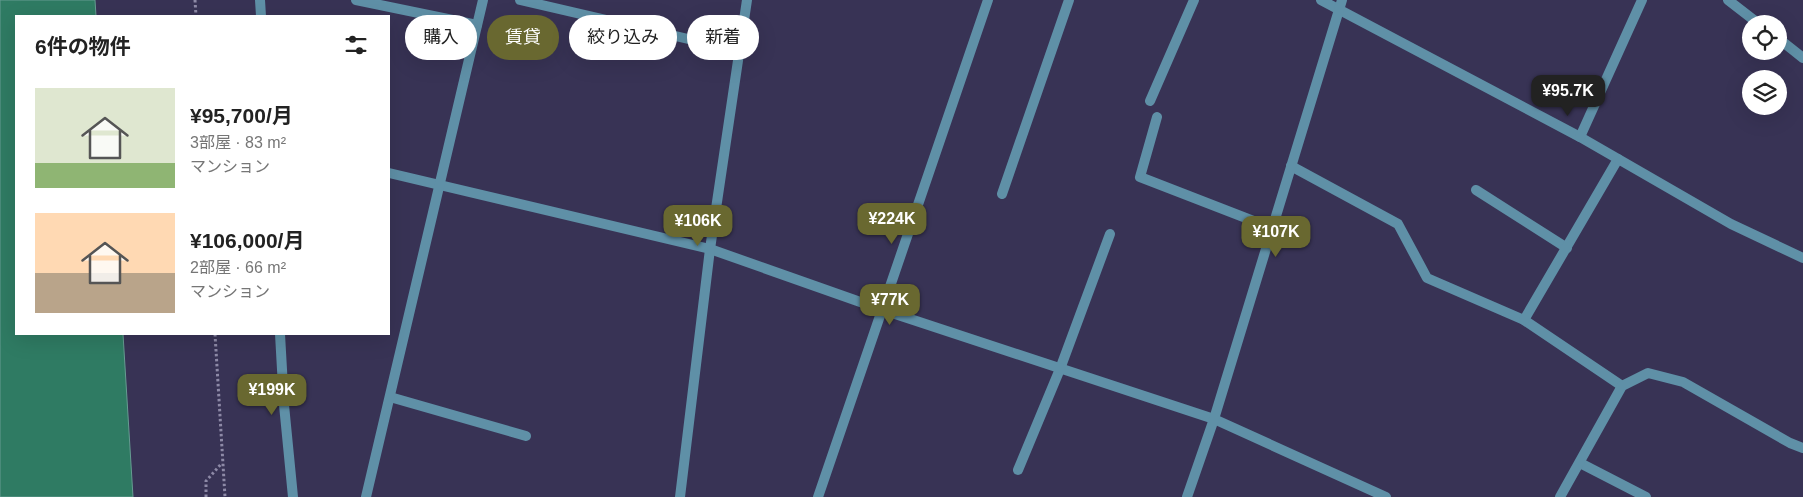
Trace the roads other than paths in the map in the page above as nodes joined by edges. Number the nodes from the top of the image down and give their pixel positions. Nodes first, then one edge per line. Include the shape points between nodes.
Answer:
1 (260, 0) edge
2 (356, 0) edge
3 (483, 0) edge
4 (520, 0) edge
5 (747, 0) edge
6 (988, 0) edge
7 (1069, 0) edge
8 (1194, 0) edge
9 (1321, 0) edge
10 (1642, 0) edge
11 (1728, 0) edge
12 (1340, 5) edge
13 (261, 15) edge
14 (429, 15) edge
15 (745, 15) edge
16 (1747, 15) edge
17 (477, 25) edge
18 (687, 39) edge
19 (1787, 45) edge
20 (1803, 58) edge
21 (469, 60) edge
22 (739, 60) edge
23 (1150, 101) dead end
24 (1156, 117) dead end
25 (1580, 137) junction
26 (1618, 159) junction
27 (1291, 166) junction
28 (390, 173) edge
29 (440, 184) junction
30 (1476, 190) dead end
31 (1002, 194) dead end
32 (1272, 228) junction
33 (1110, 234) dead end
34 (1567, 248) junction
35 (710, 249) junction
36 (1803, 258) edge
37 (883, 310) junction
38 (1524, 320) junction
39 (280, 335) edge
40 (1060, 369) junction
41 (1622, 386) junction
42 (390, 397) junction
43 (1214, 420) junction
44 (526, 436) dead end
45 (1803, 448) edge
46 (1580, 463) junction
47 (1018, 470) dead end
48 (293, 497) edge
49 (366, 497) edge
50 (680, 497) edge
51 (818, 497) edge
52 (1187, 497) edge
53 (1386, 497) edge
54 (1560, 497) edge
55 (1646, 497) edge

1 - 13 street
2 - 14 street
3 - 17 street
4 - 18 street
5 - 15 street
6 - 37 street
7 - 31 street
8 - 23 street
9 - 12 street
10 - 25 street
11 - 16 street
12 - 25 street
12 - 27 street
19 - 20 street
21 - 29 street
22 - 35 street
24 - 32 street via 1140,177
25 - 26 street
26 - 34 street
26 - 36 street via 1731,224
27 - 32 street
27 - 38 street via 1398,224 1427,278
28 - 29 street
29 - 35 street
29 - 42 street
30 - 34 street
32 - 43 street
33 - 40 street
34 - 38 street
35 - 37 street
35 - 50 street
37 - 40 street
37 - 51 street
38 - 41 street
39 - 48 street
40 - 43 street
40 - 47 street
41 - 45 street via 1648,373 1683,382
41 - 46 street
42 - 44 street
42 - 49 street
43 - 52 street
43 - 53 street
46 - 54 street
46 - 55 street

